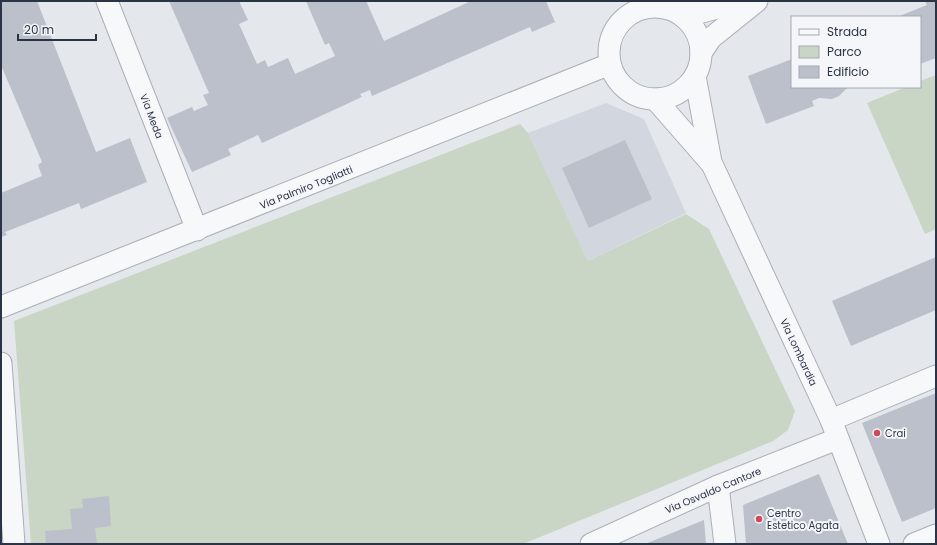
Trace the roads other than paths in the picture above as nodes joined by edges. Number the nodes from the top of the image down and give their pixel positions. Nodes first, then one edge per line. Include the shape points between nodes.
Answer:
1 (107, 1) edge
2 (743, 1) edge
3 (757, 1) edge
4 (654, 4) edge
5 (622, 9) edge
6 (678, 12) junction
7 (701, 53) junction
8 (610, 64) junction
9 (695, 76) junction
10 (655, 99) junction
11 (710, 162) junction
12 (196, 230) junction
13 (1, 307) edge
14 (1, 371) edge
15 (936, 376) edge
16 (834, 430) junction
17 (718, 486) junction
18 (936, 535) edge
19 (14, 544) edge
20 (591, 544) edge
21 (725, 544) edge
22 (879, 544) edge
23 (914, 544) edge

1 - 12 street, Via Meda
2 - 6 street via 702,12
3 - 7 street via 711,38
4 - 5 street via 640,9
4 - 6 street
5 - 8 street via 610,41
6 - 7 street via 695,29
7 - 9 street
8 - 10 street via 615,76 632,93
8 - 12 street, Via Palmiro Togliatti
9 - 10 street via 678,93
9 - 11 street, Via Lombardia
10 - 11 street, Via Lombardia
11 - 16 street, Via Lombardia
12 - 13 street, Via Palmiro Togliatti
14 - 19 street
15 - 16 street, Via Osvaldo Cantore
16 - 17 street, Via Osvaldo Cantore
16 - 22 street, Via Lombardia
17 - 20 street, Via Osvaldo Cantore
17 - 21 street
18 - 23 street

